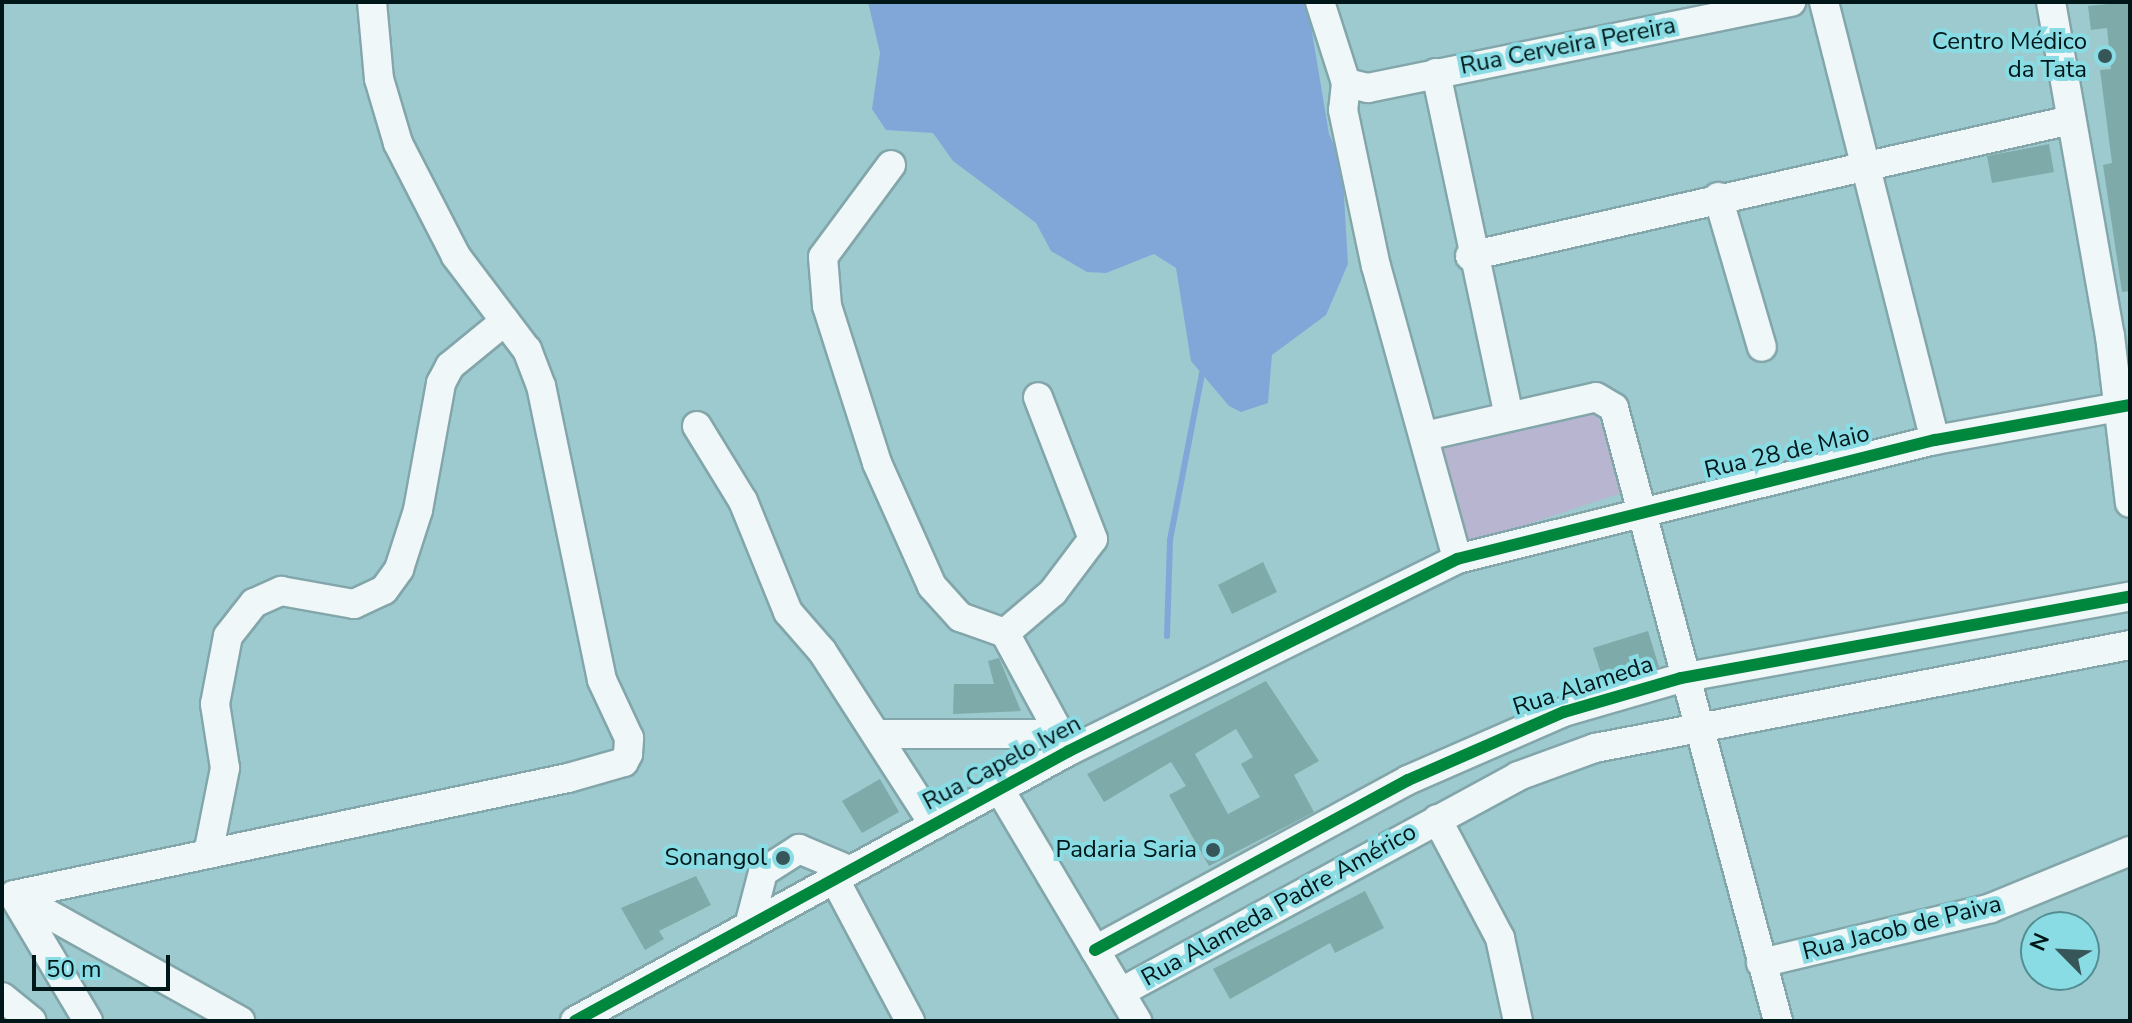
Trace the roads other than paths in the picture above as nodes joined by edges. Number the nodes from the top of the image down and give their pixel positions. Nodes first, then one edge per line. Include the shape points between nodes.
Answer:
1 (372, 2) edge
2 (1320, 2) edge
3 (1791, 2) edge
4 (1824, 2) edge
5 (2051, 2) edge
6 (1436, 73) junction
7 (1346, 83) junction
8 (2071, 120) junction
9 (1860, 164) junction
10 (891, 165) dead end
11 (1718, 197) junction
12 (1470, 256) junction
13 (505, 321) junction
14 (2120, 334) edge
15 (1762, 347) dead end
16 (1038, 397) dead end
17 (2123, 406) edge
18 (1508, 413) junction
19 (697, 426) dead end
20 (1425, 436) junction
21 (1935, 440) junction
22 (2130, 503) edge
23 (1645, 508) junction
24 (1457, 559) junction
25 (2130, 596) edge
26 (1005, 633) junction
27 (2130, 645) edge
28 (1681, 678) junction
29 (1693, 723) junction
30 (876, 734) junction
31 (1063, 742) junction
32 (1000, 790) junction
33 (1437, 819) junction
34 (934, 825) junction
35 (2130, 851) edge
36 (208, 854) junction
37 (842, 874) junction
38 (8, 888) edge
39 (750, 922) junction
40 (1095, 950) junction
41 (1761, 963) junction
42 (1121, 992) junction
43 (2, 997) edge
44 (900, 1015) edge
45 (32, 1021) edge
46 (88, 1021) edge
47 (240, 1021) edge
48 (575, 1021) edge
49 (1137, 1021) edge
50 (1518, 1021) edge
51 (1778, 1021) edge

1 - 13 street via 379,79 398,143 456,256
2 - 7 street
3 - 6 street, Rua Cerveira Pereira
4 - 9 street
5 - 8 street
6 - 7 street, Rua Cerveira Pereira via 1368,88
6 - 12 street
7 - 20 street via 1343,110 1376,266
8 - 9 street
8 - 14 street
9 - 11 street
9 - 21 street
10 - 26 street via 823,257 827,306 877,463 932,586 960,617
11 - 12 street
11 - 15 street
12 - 18 street
13 - 36 street via 450,366 441,383 418,510 399,569 384,590 354,604 281,591 254,603 228,636 215,704 225,768
13 - 36 street via 541,386 602,680 629,738 624,762
14 - 17 street
16 - 26 street via 1093,539 1053,592
17 - 21 street, Rua 28 de Maio
17 - 22 street
18 - 20 street
18 - 23 street via 1606,400
19 - 30 street via 743,501 788,612
20 - 24 street
21 - 23 street, Rua 28 de Maio
23 - 24 street, Rua 28 de Maio
23 - 28 street
24 - 31 street, Rua Capelo Iven
25 - 28 street, Rua Alameda
26 - 31 street
27 - 29 street
28 - 29 street
28 - 40 street, Rua Alameda via 1507,733
29 - 33 street via 1530,771
29 - 41 street
30 - 31 street
30 - 34 street
31 - 32 street, Rua Capelo Iven
32 - 34 street, Rua Capelo Iven
32 - 40 street
33 - 42 street, Rua Alameda Padre Américo
33 - 50 street via 1500,938
34 - 37 street, Rua Capelo Iven
35 - 41 street, Rua Jacob de Paiva via 1991,908
36 - 38 street
37 - 39 street, Rua Capelo Iven
37 - 39 street via 799,849 763,872
37 - 44 street
38 - 46 street
38 - 47 street
39 - 48 street, Rua Capelo Iven
40 - 42 street
41 - 51 street
42 - 49 street
43 - 45 street

